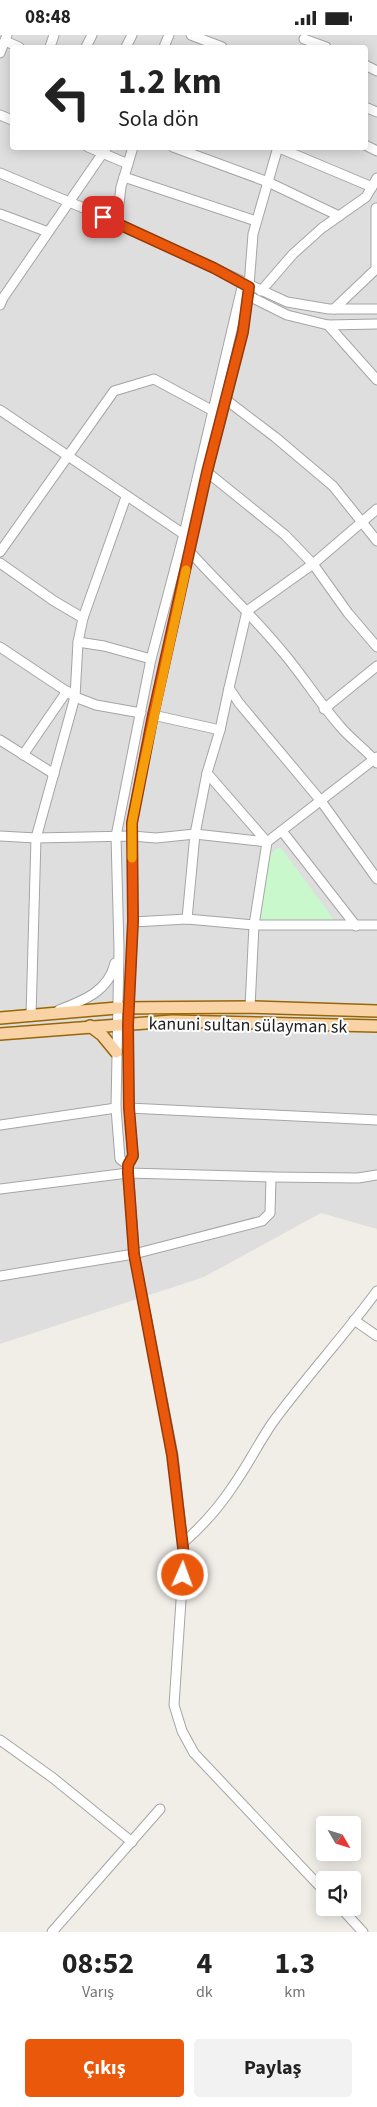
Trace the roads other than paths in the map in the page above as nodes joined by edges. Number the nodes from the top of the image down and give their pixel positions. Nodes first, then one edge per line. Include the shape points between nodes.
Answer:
1 (191, 35) edge
2 (6, 38) edge
3 (303, 40) edge
4 (217, 45) edge
5 (319, 45) edge
6 (0, 53) edge
7 (104, 150) edge
8 (132, 150) edge
9 (180, 150) edge
10 (276, 150) edge
11 (282, 150) edge
12 (128, 164) junction
13 (0, 173) edge
14 (124, 177) junction
15 (377, 178) edge
16 (268, 182) junction
17 (372, 187) junction
18 (363, 200) junction
19 (68, 201) junction
20 (376, 208) edge
21 (0, 213) edge
22 (339, 217) junction
23 (256, 221) junction
24 (114, 222) junction
25 (48, 232) junction
26 (377, 269) edge
27 (245, 289) junction
28 (261, 291) junction
29 (1, 300) edge
30 (334, 309) junction
31 (377, 309) edge
32 (328, 325) junction
33 (377, 325) edge
34 (377, 380) edge
35 (225, 399) junction
36 (213, 411) junction
37 (1, 413) edge
38 (222, 415) junction
39 (68, 457) junction
40 (207, 472) junction
41 (126, 497) junction
42 (377, 509) edge
43 (362, 521) junction
44 (184, 534) junction
45 (192, 540) junction
46 (377, 541) edge
47 (0, 552) edge
48 (190, 552) junction
49 (0, 563) edge
50 (313, 564) junction
51 (247, 611) junction
52 (83, 618) junction
53 (78, 641) junction
54 (0, 647) edge
55 (377, 647) edge
56 (151, 659) junction
57 (377, 666) edge
58 (229, 688) junction
59 (67, 691) junction
60 (75, 697) junction
61 (324, 709) junction
62 (141, 713) junction
63 (153, 715) junction
64 (220, 730) junction
65 (0, 740) edge
66 (24, 755) junction
67 (376, 760) edge
68 (207, 773) junction
69 (54, 774) junction
70 (320, 801) junction
71 (282, 831) junction
72 (195, 834) junction
73 (0, 835) edge
74 (116, 836) junction
75 (132, 836) junction
76 (36, 839) junction
77 (267, 843) junction
78 (377, 879) edge
79 (187, 919) junction
80 (133, 921) junction
81 (254, 925) junction
82 (377, 925) edge
83 (356, 926) junction
84 (119, 949) junction
85 (250, 1007) junction
86 (123, 1008) junction
87 (377, 1011) edge
88 (50, 1014) junction
89 (31, 1015) junction
90 (0, 1018) edge
91 (122, 1025) junction
92 (90, 1026) junction
93 (362, 1026) junction
94 (377, 1026) edge
95 (0, 1033) edge
96 (377, 1034) edge
97 (116, 1052) junction
98 (116, 1108) junction
99 (129, 1108) junction
100 (377, 1120) edge
101 (0, 1125) edge
102 (128, 1169) junction
103 (377, 1175) edge
104 (271, 1177) junction
105 (0, 1189) edge
106 (134, 1254) junction
107 (0, 1276) edge
108 (377, 1291) edge
109 (354, 1320) junction
110 (377, 1336) edge
111 (183, 1543) junction
112 (0, 1740) edge
113 (160, 1809) dead end
114 (132, 1842) junction
115 (316, 1882) edge
116 (348, 1916) edge
117 (52, 1932) edge
118 (363, 1932) edge

1 - 4 street
2 - 6 street
3 - 5 street
7 - 12 street
7 - 19 street
8 - 12 street
9 - 16 street
10 - 16 street
11 - 17 street
12 - 14 street
13 - 19 street
14 - 23 street
14 - 24 street
15 - 17 street
16 - 22 street
16 - 23 street
17 - 18 street
18 - 20 street
18 - 22 street
19 - 24 street
19 - 25 street
20 - 26 street
21 - 25 street
22 - 28 street via 293,253
23 - 27 street
24 - 27 street
25 - 29 street
26 - 30 street
27 - 28 street
27 - 32 street via 287,315
27 - 35 street via 243,332
27 - 36 street
28 - 30 street via 287,302
30 - 31 street
32 - 33 street
32 - 34 street
35 - 38 street
35 - 43 street via 333,486
36 - 38 street
36 - 39 street via 154,379 114,391
36 - 44 street
37 - 39 street
38 - 40 street
39 - 41 street
39 - 47 street
40 - 45 street
40 - 50 street via 285,535
41 - 44 street
41 - 52 street
42 - 43 street
43 - 46 street
43 - 50 street
44 - 45 street
44 - 56 street
45 - 48 street
48 - 51 street
48 - 63 street
49 - 52 street
50 - 51 street
50 - 55 street
51 - 58 street
51 - 61 street via 287,657
52 - 53 street
53 - 56 street
53 - 60 street
54 - 59 street
56 - 62 street
57 - 61 street
58 - 64 street
58 - 70 street
59 - 60 street
59 - 66 street
60 - 62 street via 96,705
60 - 69 street
61 - 67 street
62 - 74 street
63 - 64 street
63 - 75 street
64 - 68 street
65 - 66 street
66 - 69 street
67 - 70 street
68 - 72 street
68 - 77 street
69 - 76 street
70 - 71 street
70 - 78 street
71 - 77 street
71 - 83 street
72 - 75 street via 156,838
72 - 77 street
72 - 79 street
73 - 76 street
74 - 75 street
74 - 76 street
74 - 84 street
75 - 80 street
76 - 89 street
77 - 81 street
79 - 80 street
79 - 81 street
80 - 86 street
81 - 83 street
81 - 85 street
82 - 83 street
84 - 86 street
84 - 88 street via 113,972 100,989 85,1000
85 - 86 main road
85 - 87 main road
86 - 88 main road
86 - 91 street
88 - 89 main road
89 - 90 main road
91 - 92 main road, kanuni sultan sülayman sk
91 - 93 main road, kanuni sultan sülayman sk via 172,1021
91 - 97 street
91 - 99 street
92 - 95 main road, kanuni sultan sülayman sk
92 - 97 main road
93 - 94 main road, kanuni sultan sülayman sk
93 - 96 street
97 - 98 street
98 - 101 street
98 - 102 street via 120,1159
99 - 100 street
99 - 102 street via 133,1156
102 - 104 street
102 - 105 street
102 - 106 street
103 - 104 street via 358,1178
104 - 106 street via 270,1213 262,1221
106 - 107 street
106 - 111 street via 172,1455
108 - 109 street
109 - 110 street
109 - 111 street via 268,1429 233,1487
111 - 115 street via 174,1705 182,1731 194,1753
112 - 114 street
113 - 114 street
114 - 117 street
116 - 118 street

